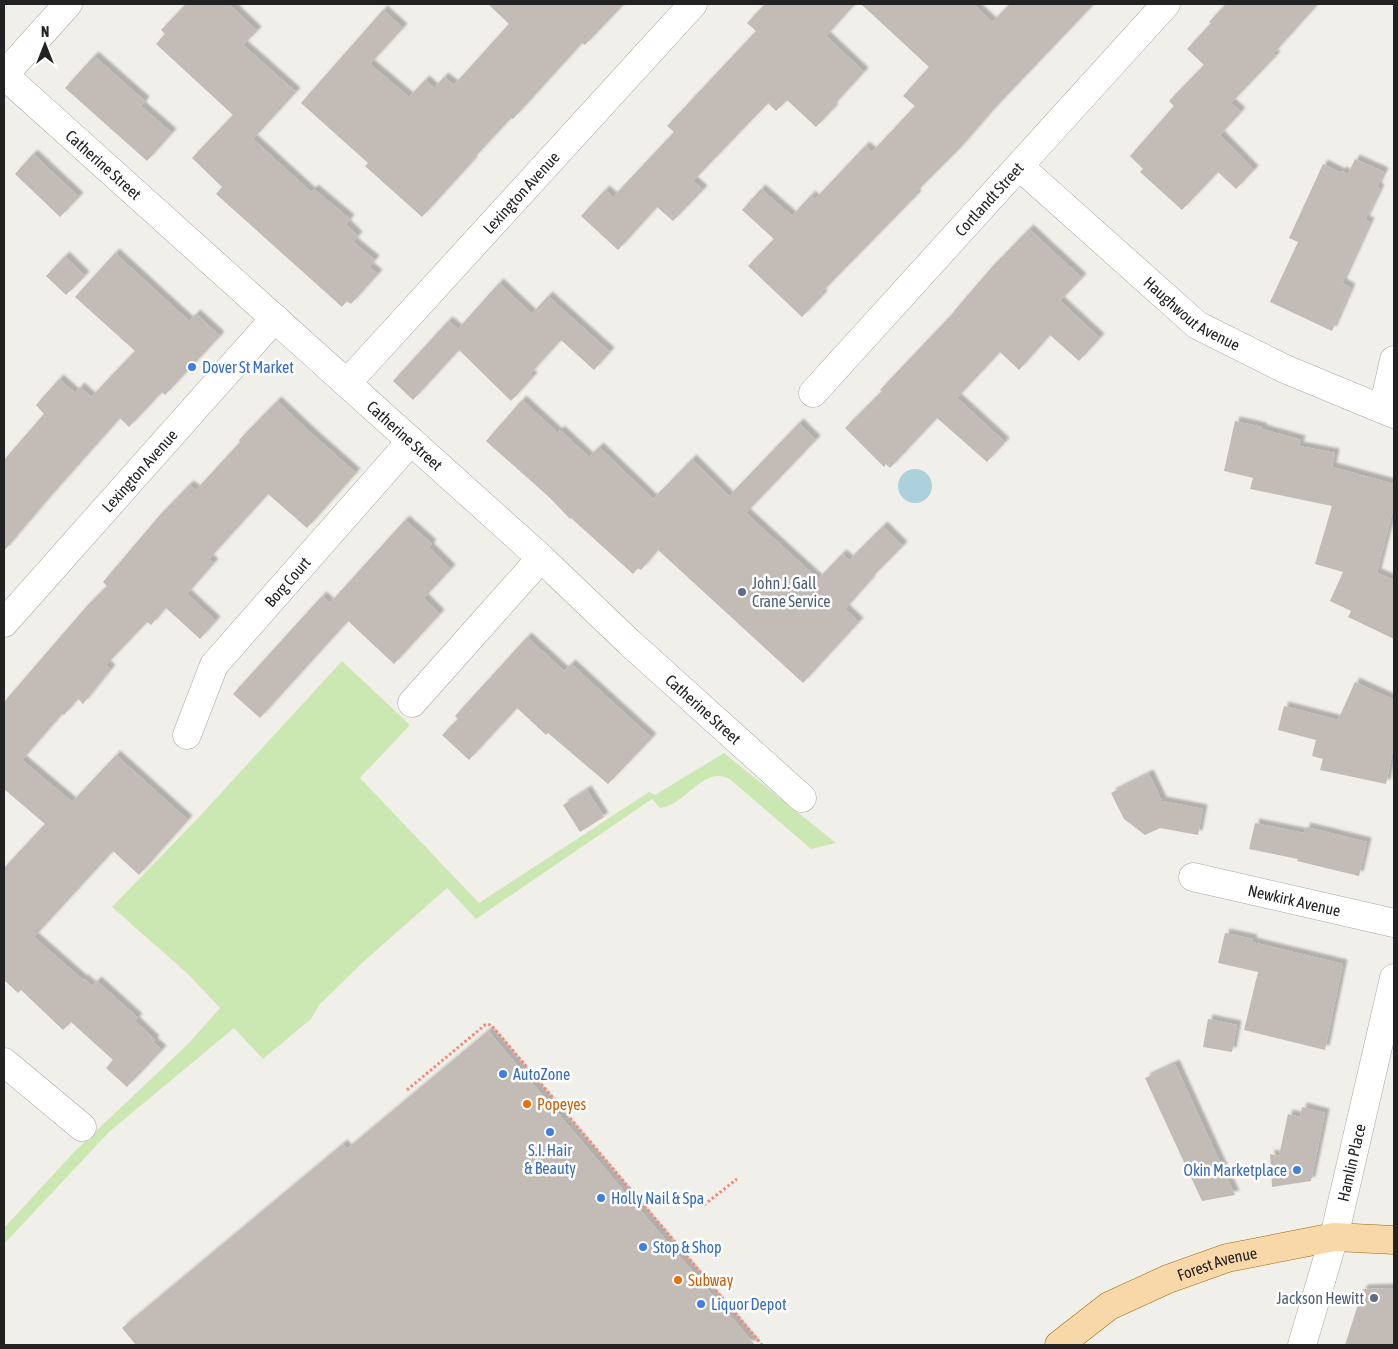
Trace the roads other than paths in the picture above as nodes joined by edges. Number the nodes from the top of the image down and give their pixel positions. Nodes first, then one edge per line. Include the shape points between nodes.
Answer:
1 (68, 4) edge
2 (693, 4) edge
3 (1166, 4) edge
4 (4, 75) edge
5 (1019, 166) junction
6 (275, 318) junction
7 (1394, 360) edge
8 (347, 383) junction
9 (813, 393) dead end
10 (1389, 411) edge
11 (411, 441) junction
12 (541, 558) junction
13 (4, 623) edge
14 (412, 703) dead end
15 (187, 735) dead end
16 (802, 798) dead end
17 (1193, 877) dead end
18 (1394, 923) edge
19 (1394, 978) edge
20 (4, 1062) edge
21 (82, 1127) dead end
22 (1334, 1237) junction
23 (1394, 1240) edge
24 (1059, 1345) edge
25 (1302, 1345) edge

1 - 4 street
2 - 8 street, Lexington Avenue
3 - 5 street, Cortlandt Street
4 - 6 street, Catherine Street
5 - 9 street, Cortlandt Street
5 - 10 street, Haughwout Avenue via 1197,325 1285,369
6 - 8 street, Catherine Street
6 - 13 street, Lexington Avenue
7 - 10 street
8 - 11 street, Catherine Street
11 - 12 street, Catherine Street
11 - 15 street, Borg Court via 214,665
12 - 14 street
12 - 16 street, Catherine Street
17 - 18 street, Newkirk Avenue
19 - 22 street, Hamlin Place
20 - 21 street
22 - 23 main road, Forest Avenue
22 - 24 main road, Forest Avenue via 1227,1258 1168,1279 1109,1306
22 - 25 street, Hamlin Place

